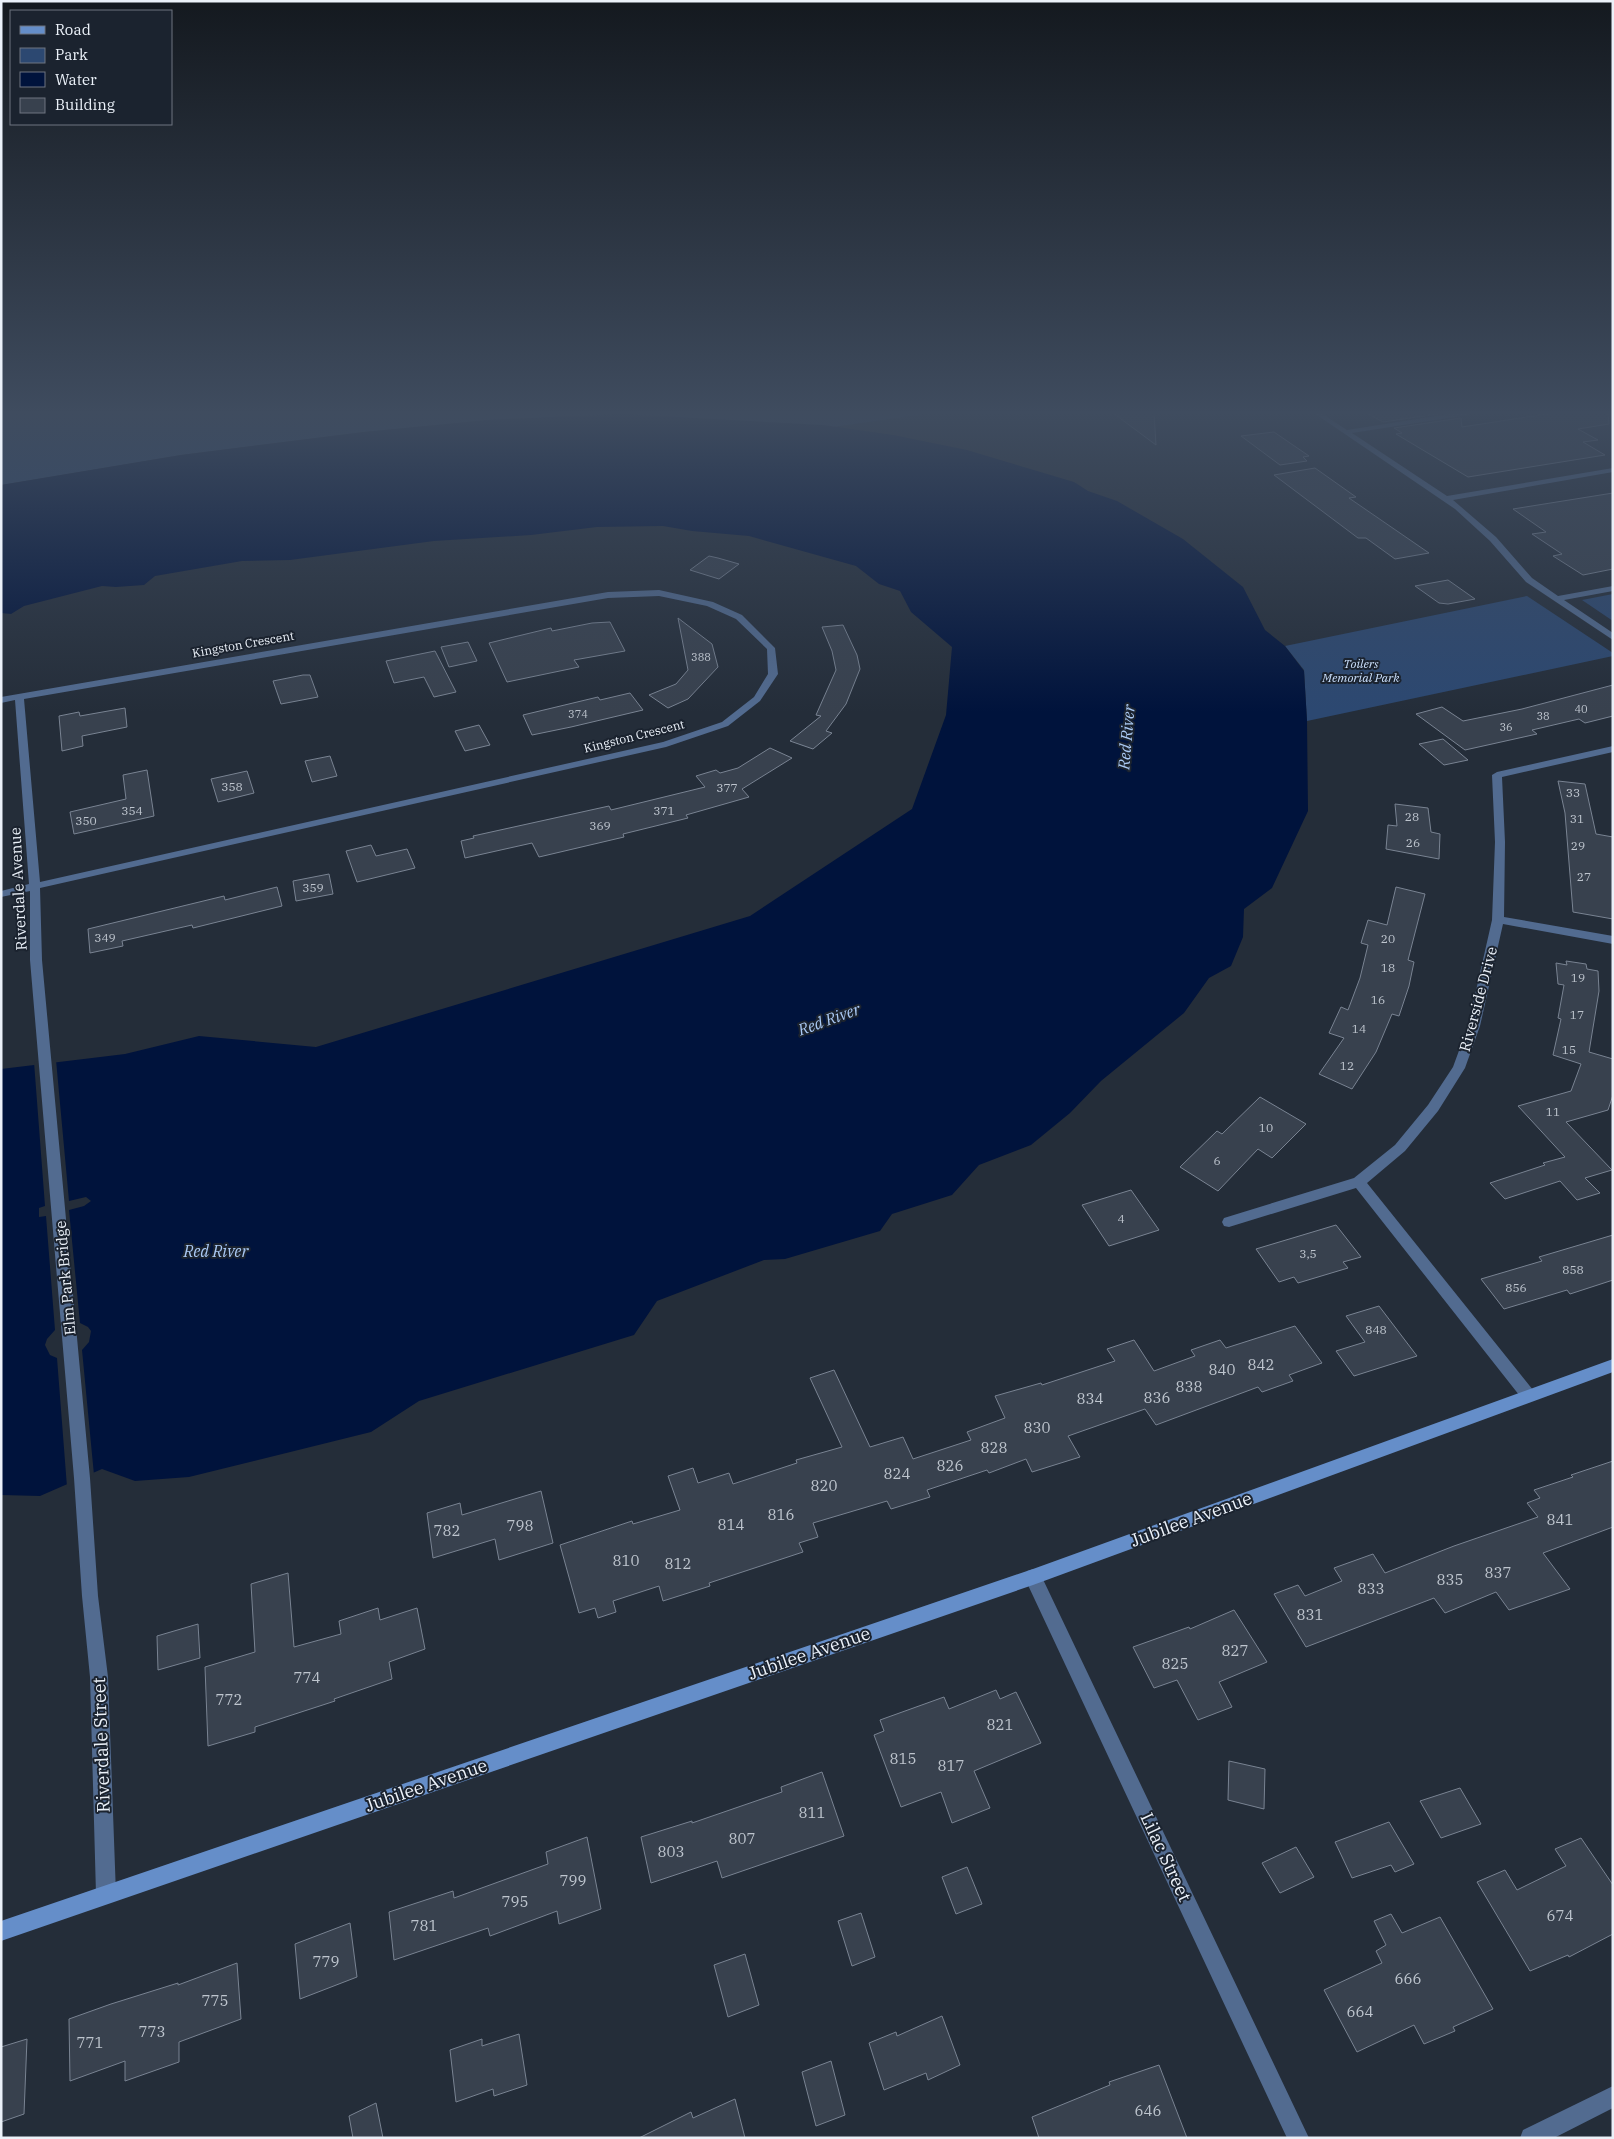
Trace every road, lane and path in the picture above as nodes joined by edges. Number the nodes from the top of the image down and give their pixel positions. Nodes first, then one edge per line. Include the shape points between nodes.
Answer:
1 (1464, 513) edge
2 (1613, 588) edge
3 (1557, 599) junction
4 (1613, 637) edge
5 (19, 696) junction
6 (1, 700) edge
7 (1613, 749) edge
8 (36, 888) junction
9 (1, 894) edge
10 (1498, 920) junction
11 (1613, 940) edge
12 (36, 960) joint
13 (1360, 1182) junction
14 (1229, 1222) dead end
15 (1613, 1365) edge
16 (1528, 1395) junction
17 (1033, 1577) junction
18 (90, 1596) joint
19 (106, 1894) junction
20 (1, 1931) edge
21 (1613, 2097) edge
22 (1298, 2138) edge
23 (1531, 2138) edge

1 - 3 street via 1530,580
2 - 3 street
3 - 4 street
5 - 6 street, Kingston Crescent
5 - 8 street, Riverdale Avenue
5 - 8 street, Kingston Crescent via 608,595 659,593 710,604 739,617 771,648 773,674 757,699 726,724 666,744
7 - 10 street, Riverside Drive via 1497,775 1500,842
8 - 9 street, Kingston Crescent
8 - 12 street, Riverdale Avenue
10 - 11 street
10 - 13 street, Riverside Drive via 1474,1026 1459,1068 1433,1108 1400,1148
12 - 18 street, Elm Park Bridge
13 - 14 street
13 - 16 street
15 - 16 main road, Jubilee Avenue
16 - 17 main road, Jubilee Avenue
17 - 19 main road, Jubilee Avenue
17 - 22 street, Lilac Street
18 - 19 street, Riverdale Street via 99,1677
19 - 20 main road, Jubilee Avenue
21 - 23 street

